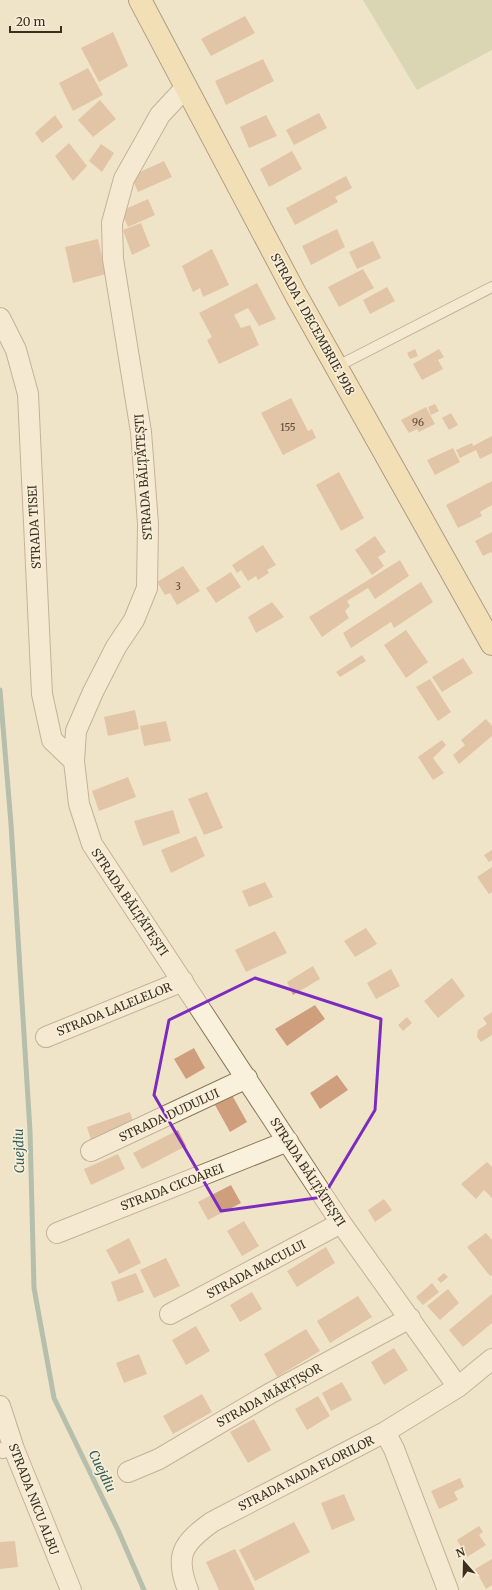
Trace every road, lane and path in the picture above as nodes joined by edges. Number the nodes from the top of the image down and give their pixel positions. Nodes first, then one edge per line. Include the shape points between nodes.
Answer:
1 (140, 0) edge
2 (186, 87) junction
3 (492, 287) edge
4 (0, 318) edge
5 (336, 368) junction
6 (492, 644) edge
7 (74, 761) junction
8 (183, 981) junction
9 (46, 1037) dead end
10 (247, 1078) junction
11 (288, 1142) junction
12 (91, 1151) dead end
13 (341, 1223) junction
14 (57, 1233) dead end
15 (170, 1314) dead end
16 (410, 1318) junction
17 (492, 1359) edge
18 (458, 1387) junction
19 (0, 1406) edge
20 (385, 1432) junction
21 (4, 1451) edge
22 (128, 1472) dead end
23 (186, 1584) edge
24 (71, 1590) edge
25 (448, 1590) edge

1 - 2 main road, STRADA 1 DECEMBRIE 1918
2 - 5 main road, STRADA 1 DECEMBRIE 1918
2 - 7 street, STRADA BĂLȚĂTEȘTI via 160,115 124,179 112,223 113,259 141,432 148,524 147,588 134,620 116,648 84,711 76,731
3 - 5 lane
4 - 7 street, STRADA TISEI via 16,350 28,394 42,694 52,740
5 - 6 main road, STRADA 1 DECEMBRIE 1918
7 - 8 street, STRADA BĂLȚĂTEȘTI via 79,804 92,844
8 - 9 street, STRADA LALELELOR
8 - 10 street, STRADA BĂLȚĂTEȘTI
10 - 11 street, STRADA BĂLȚĂTEȘTI
10 - 12 street, STRADA DUDULUI
11 - 13 street, STRADA BĂLȚĂTEȘTI
11 - 14 street, STRADA CICOAREI
13 - 15 street, STRADA MACULUI
13 - 16 street, STRADA BĂLȚĂTEȘTI
16 - 18 street, STRADA BĂLȚĂTEȘTI
16 - 22 street, STRADA MĂRȚIȘOR via 269,1394 159,1459
17 - 18 street
18 - 20 street, STRADA NADA FLORILOR
19 - 21 street, STRADA NICU ALBU
20 - 23 street, STRADA NADA FLORILOR via 199,1531 193,1536 180,1563
20 - 25 street via 394,1449
21 - 24 street, STRADA NICU ALBU

